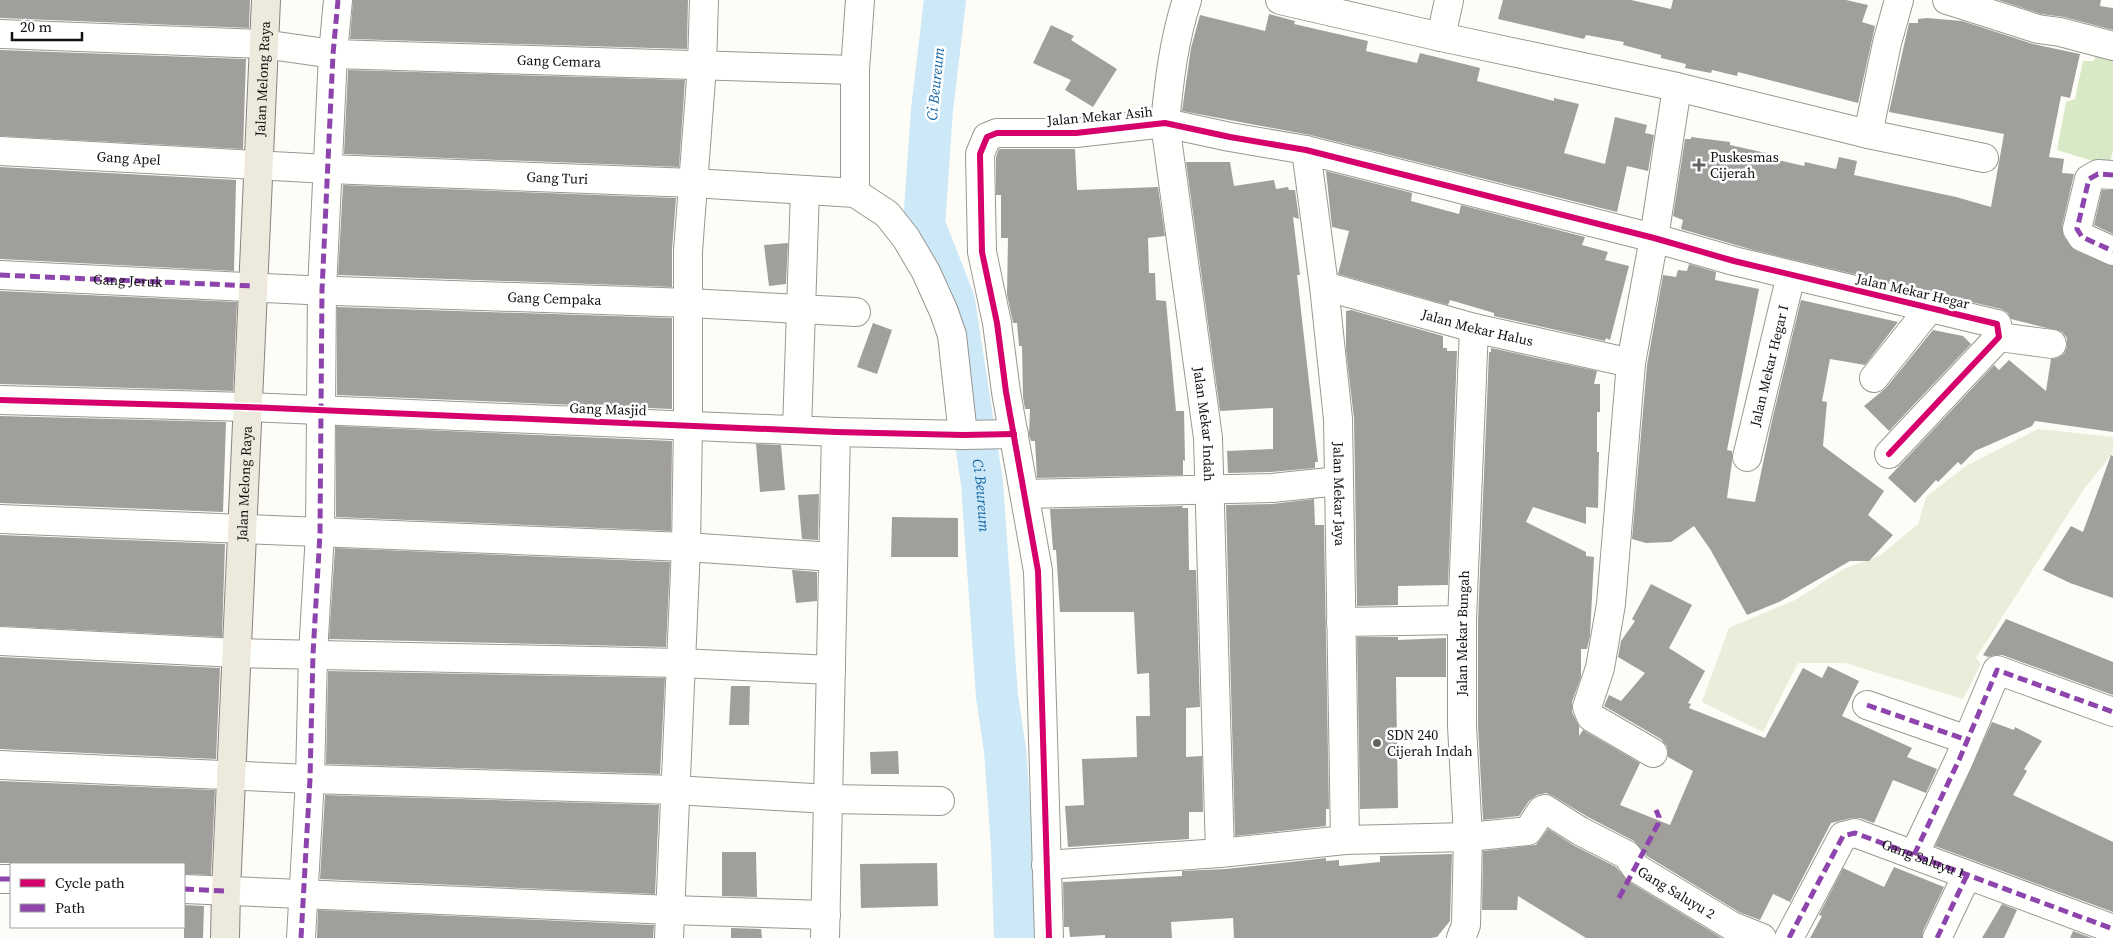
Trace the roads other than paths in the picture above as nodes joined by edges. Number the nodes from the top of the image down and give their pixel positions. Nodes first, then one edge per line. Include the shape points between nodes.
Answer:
1 (266, 0) edge
2 (338, 0) edge
3 (704, 0) edge
4 (860, 0) edge
5 (1187, 0) edge
6 (1280, 0) edge
7 (1449, 0) edge
8 (1899, 0) edge
9 (1947, 0) edge
10 (0, 34) edge
11 (1441, 37) junction
12 (263, 44) junction
13 (2113, 46) edge
14 (333, 54) junction
15 (702, 66) junction
16 (855, 70) junction
17 (1677, 87) junction
18 (1165, 123) junction
19 (1868, 134) junction
20 (0, 150) edge
21 (1306, 150) junction
22 (1984, 158) dead end
23 (258, 164) junction
24 (328, 169) junction
25 (2113, 175) edge
26 (693, 183) junction
27 (805, 190) junction
28 (856, 193) junction
29 (1654, 238) junction
30 (2113, 251) edge
31 (0, 275) edge
32 (1792, 275) junction
33 (254, 286) junction
34 (1324, 286) junction
35 (322, 290) junction
36 (689, 303) junction
37 (1930, 308) junction
38 (801, 309) junction
39 (856, 312) dead end
40 (1474, 328) junction
41 (1999, 337) junction
42 (2052, 344) dead end
43 (1631, 363) junction
44 (1874, 378) dead end
45 (0, 400) edge
46 (247, 407) junction
47 (320, 410) junction
48 (688, 425) junction
49 (797, 430) junction
50 (836, 432) junction
51 (1008, 434) junction
52 (965, 435) junction
53 (1889, 454) dead end
54 (1747, 457) dead end
55 (1339, 482) junction
56 (1208, 491) junction
57 (1025, 494) junction
58 (0, 519) edge
59 (242, 528) junction
60 (320, 533) junction
61 (686, 547) junction
62 (833, 558) junction
63 (1462, 620) junction
64 (1341, 622) junction
65 (0, 642) edge
66 (236, 652) junction
67 (313, 654) junction
68 (680, 663) junction
69 (831, 670) junction
70 (1867, 706) dead end
71 (2113, 712) edge
72 (1967, 740) junction
73 (1653, 753) dead end
74 (0, 766) edge
75 (231, 775) junction
76 (310, 779) junction
77 (674, 790) junction
78 (829, 799) junction
79 (940, 801) dead end
80 (1468, 837) junction
81 (1345, 840) junction
82 (1220, 853) junction
83 (1914, 856) junction
84 (1046, 865) junction
85 (1967, 875) junction
86 (185, 889) edge
87 (226, 890) junction
88 (303, 893) junction
89 (670, 910) junction
90 (825, 927) edge
91 (2113, 929) edge
92 (225, 938) edge
93 (301, 938) edge
94 (669, 938) edge
95 (1049, 938) edge
96 (1461, 938) edge
97 (1762, 938) edge
98 (1789, 938) edge
99 (1937, 938) edge

1 - 12 main road, Jalan Melong Raya
2 - 14 street
3 - 15 street
4 - 16 street
5 - 18 street, Jalan Mekar Indah via 1169,84
6 - 11 street
7 - 11 street
8 - 19 street
9 - 13 street via 2038,29
10 - 12 street, Gang Cemara
11 - 17 street
12 - 14 street, Gang Cemara
12 - 23 main road, Jalan Melong Raya
14 - 15 street, Gang Cemara
14 - 24 street
15 - 16 street, Gang Cemara
15 - 26 street
16 - 28 street
17 - 19 street
17 - 29 street
18 - 21 street, Jalan Mekar Asih
18 - 51 street, Jalan Mekar Asih via 1076,133 997,133 987,137 983,144 980,154 982,252 997,323
18 - 56 street, Jalan Mekar Indah via 1208,438
19 - 22 street
20 - 23 street, Gang Apel
21 - 29 street, Jalan Mekar Hegar
21 - 34 street, Jalan Mekar Jaya
23 - 24 street, Gang Turi
23 - 33 main road, Jalan Melong Raya
24 - 26 street, Gang Turi
24 - 35 street
25 - 30 street via 2098,174 2089,179 2077,229 2082,237
26 - 27 street, Gang Turi
26 - 36 street via 688,251
27 - 28 street, Gang Turi
27 - 38 street
28 - 52 street via 887,214 926,272 952,335
29 - 32 street, Jalan Mekar Hegar
29 - 43 street
31 - 33 street, Gang Jeruk
32 - 37 street, Jalan Mekar Hegar
32 - 54 street, Jalan Mekar Hegar I
33 - 35 street, Gang Cempaka
33 - 46 main road, Jalan Melong Raya
34 - 40 street, Jalan Mekar Halus
34 - 55 street, Jalan Mekar Jaya via 1338,419
35 - 36 street, Gang Cempaka
35 - 47 street
36 - 38 street, Gang Cempaka
36 - 48 street
37 - 41 street, Jalan Mekar Hegar via 1994,322 2000,330
37 - 44 street
38 - 39 street, Gang Cempaka
38 - 49 street
40 - 43 street, Jalan Mekar Halus
40 - 63 street, Jalan Mekar Bungah
41 - 42 street
41 - 53 street
43 - 73 street via 1611,604 1600,668 1587,708 1590,717
45 - 46 street, Gang Masjid
46 - 47 street, Gang Masjid
46 - 59 main road, Jalan Melong Raya
47 - 48 street, Gang Masjid
47 - 60 street
48 - 49 street, Gang Masjid
48 - 61 street
49 - 50 street, Gang Masjid
50 - 52 street, Gang Masjid
50 - 62 street
51 - 52 street, Gang Masjid
51 - 57 street
55 - 56 street
55 - 64 street, Jalan Mekar Jaya
56 - 57 street
56 - 82 street, Jalan Mekar Indah
57 - 84 street via 1038,571
58 - 59 street
59 - 60 street
59 - 66 main road, Jalan Melong Raya
60 - 61 street
60 - 67 street
61 - 62 street
61 - 68 street
62 - 69 street
63 - 64 street
63 - 80 street, Jalan Mekar Bungah via 1462,726
64 - 81 street, Jalan Mekar Jaya
65 - 66 street
66 - 67 street
66 - 75 main road, Jalan Melong Raya
67 - 68 street
67 - 76 street
68 - 69 street
68 - 77 street
69 - 78 street
70 - 72 street
71 - 72 street via 1997,670
72 - 83 street
74 - 75 street
75 - 76 street
75 - 87 main road, Jalan Melong Raya
76 - 77 street
76 - 88 street
77 - 78 street
77 - 89 street
78 - 79 street
78 - 90 street
80 - 81 street
80 - 96 street, Jalan Mekar Bungah via 1466,925
80 - 97 street, Gang Saluyu 2 via 1528,831 1545,809 1627,856 1636,868 1732,926
81 - 82 street
82 - 84 street
83 - 85 street, Gang Saluyu 1
83 - 98 street, Gang Saluyu 1 via 1854,833 1843,836
84 - 95 street
85 - 91 street, Gang Saluyu 1
85 - 99 street
86 - 87 street
87 - 88 street
87 - 92 main road, Jalan Melong Raya
88 - 89 street
88 - 93 street
89 - 90 street
89 - 94 street

